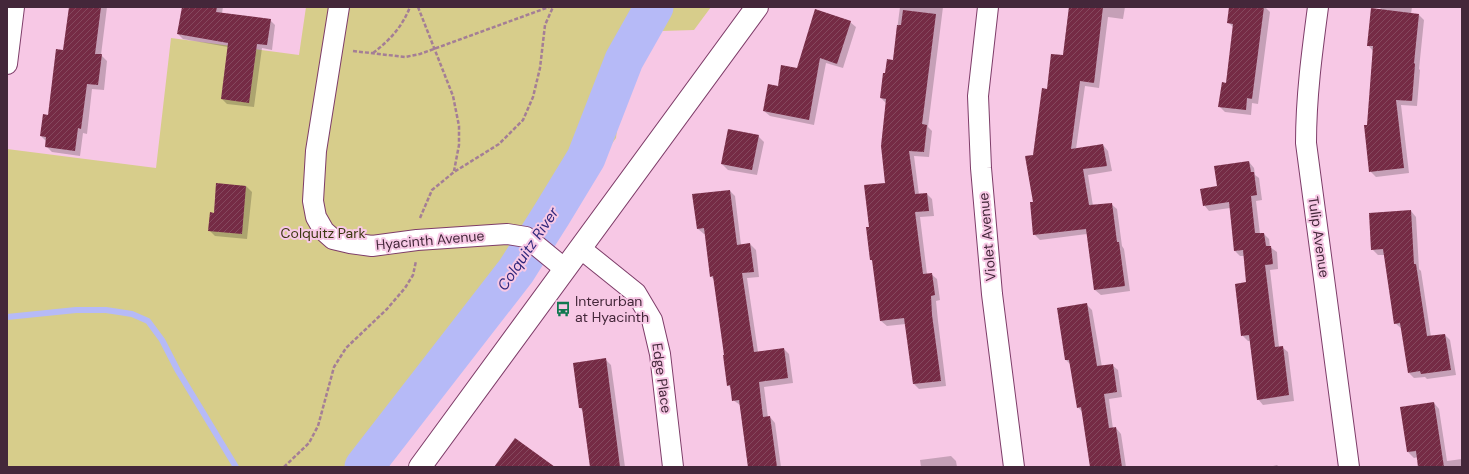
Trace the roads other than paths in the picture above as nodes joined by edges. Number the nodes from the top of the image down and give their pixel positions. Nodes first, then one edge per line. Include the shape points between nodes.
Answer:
1 (14, 7) edge
2 (340, 7) edge
3 (757, 7) edge
4 (988, 7) edge
5 (1318, 7) edge
6 (7, 64) edge
7 (580, 248) junction
8 (565, 269) junction
9 (420, 467) edge
10 (673, 467) edge
11 (1014, 467) edge
12 (1349, 467) edge

1 - 6 street
2 - 8 street, Hyacinth Avenue via 316,151 313,201 316,217 324,231 333,239 372,246 507,234 533,242
3 - 7 main road
4 - 11 street, Violet Avenue via 978,96 981,168 992,294
5 - 12 street, Tulip Avenue via 1306,111 1306,143
7 - 8 main road
7 - 10 street, Edge Place via 636,293 652,320 660,354
8 - 9 main road

